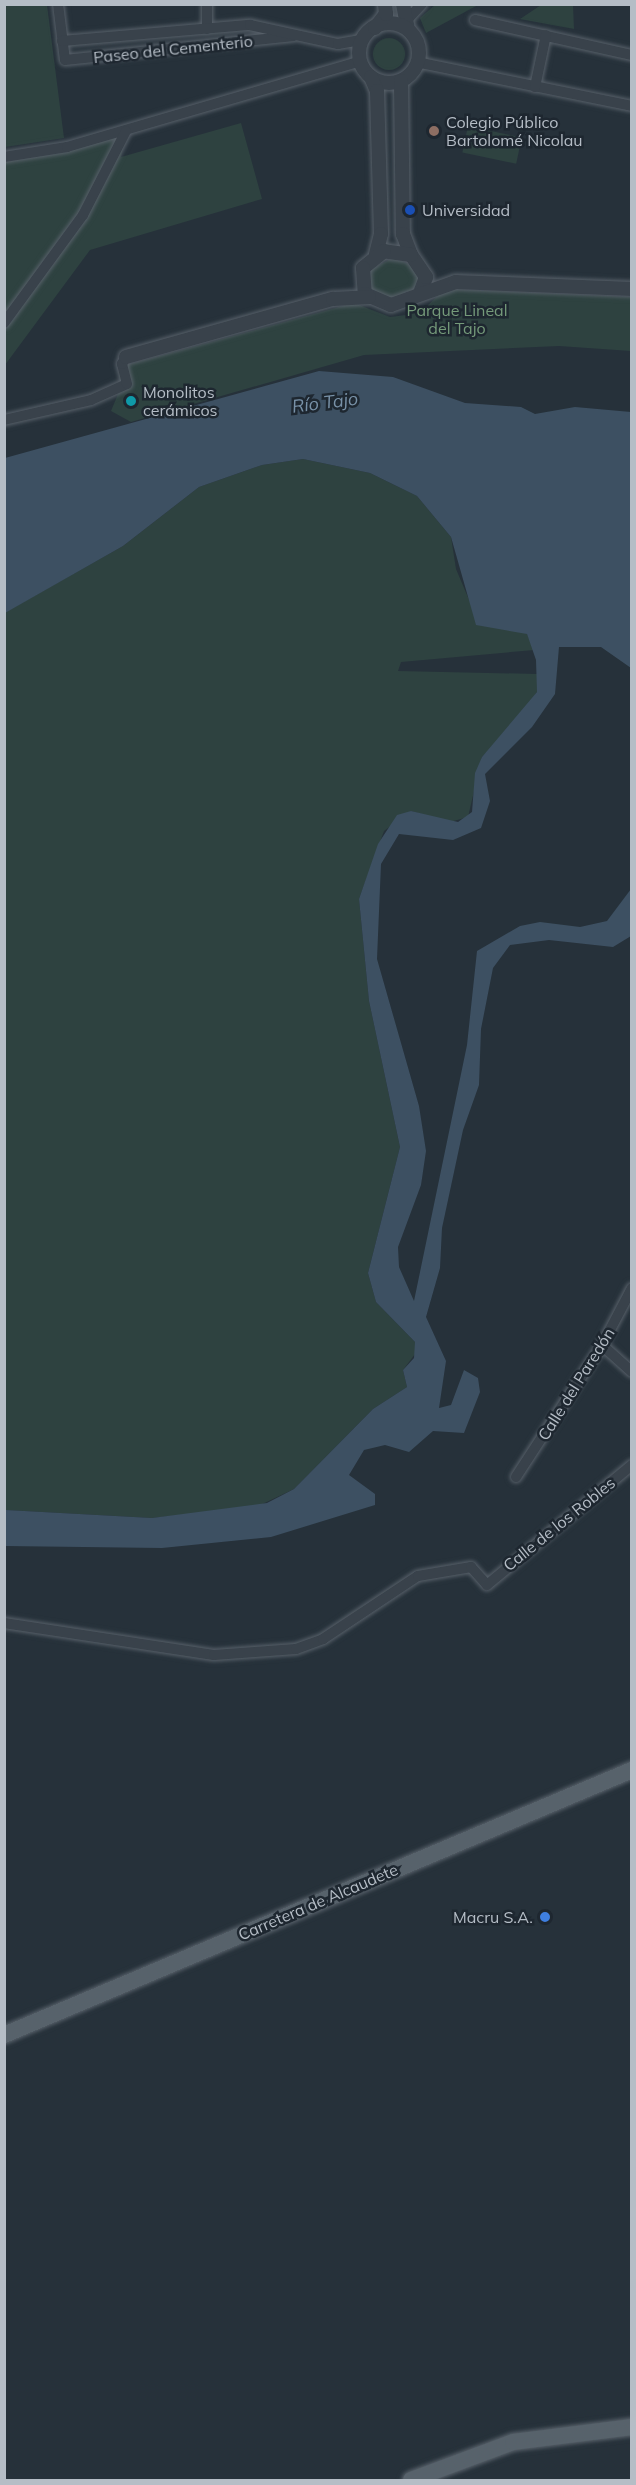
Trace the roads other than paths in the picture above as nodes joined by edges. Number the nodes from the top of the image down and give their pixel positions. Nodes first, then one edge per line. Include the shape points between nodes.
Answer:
1 (58, 4) edge
2 (207, 4) edge
3 (385, 4) edge
4 (403, 4) edge
5 (422, 4) edge
6 (475, 21) dead end
7 (406, 25) junction
8 (375, 28) junction
9 (207, 29) junction
10 (300, 35) junction
11 (546, 35) junction
12 (361, 40) junction
13 (62, 41) junction
14 (632, 55) edge
15 (358, 62) junction
16 (421, 63) junction
17 (371, 77) junction
18 (400, 81) junction
19 (535, 87) junction
20 (632, 106) edge
21 (126, 131) junction
22 (4, 157) edge
23 (376, 254) junction
24 (411, 255) junction
25 (424, 270) junction
26 (361, 278) junction
27 (456, 282) junction
28 (632, 289) edge
29 (420, 293) junction
30 (369, 297) junction
31 (333, 299) junction
32 (4, 322) edge
33 (126, 357) joint
34 (4, 420) edge
35 (632, 1288) edge
36 (602, 1345) junction
37 (632, 1372) edge
38 (632, 1465) edge
39 (516, 1477) dead end
40 (4, 1623) edge
41 (632, 1770) edge
42 (4, 2035) edge
43 (632, 2427) edge
44 (411, 2481) edge

1 - 13 street
2 - 9 street
3 - 8 street via 386,14
4 - 7 street
5 - 7 street
6 - 11 street
7 - 8 street
7 - 16 street via 421,49
8 - 12 street
9 - 10 street, Paseo del Cementerio via 250,25
9 - 13 street, Paseo del Cementerio
10 - 12 street, Paseo del Cementerio via 338,44
10 - 13 street, Paseo del Cementerio via 65,60
11 - 14 street
11 - 19 street
12 - 15 street
15 - 17 street
15 - 21 street
16 - 18 street
16 - 19 street
17 - 18 street
17 - 23 street via 377,91 381,223
18 - 24 street via 403,234
19 - 20 street
21 - 22 street
21 - 32 street via 83,215
23 - 24 street via 392,249
23 - 26 street
24 - 25 street
25 - 27 street
25 - 29 street
26 - 30 street
26 - 31 street
27 - 28 street
27 - 29 street
29 - 30 street via 391,305
30 - 31 street
31 - 33 street
33 - 34 street via 122,364 127,384 91,400
35 - 36 street, Calle del Paredón
36 - 37 street
36 - 39 street, Calle del Paredón
38 - 40 street, Calle de los Robles via 487,1585 471,1567 418,1576 323,1639 296,1649 214,1655
41 - 42 main road, Carretera de Alcaudete
43 - 44 main road via 513,2442

